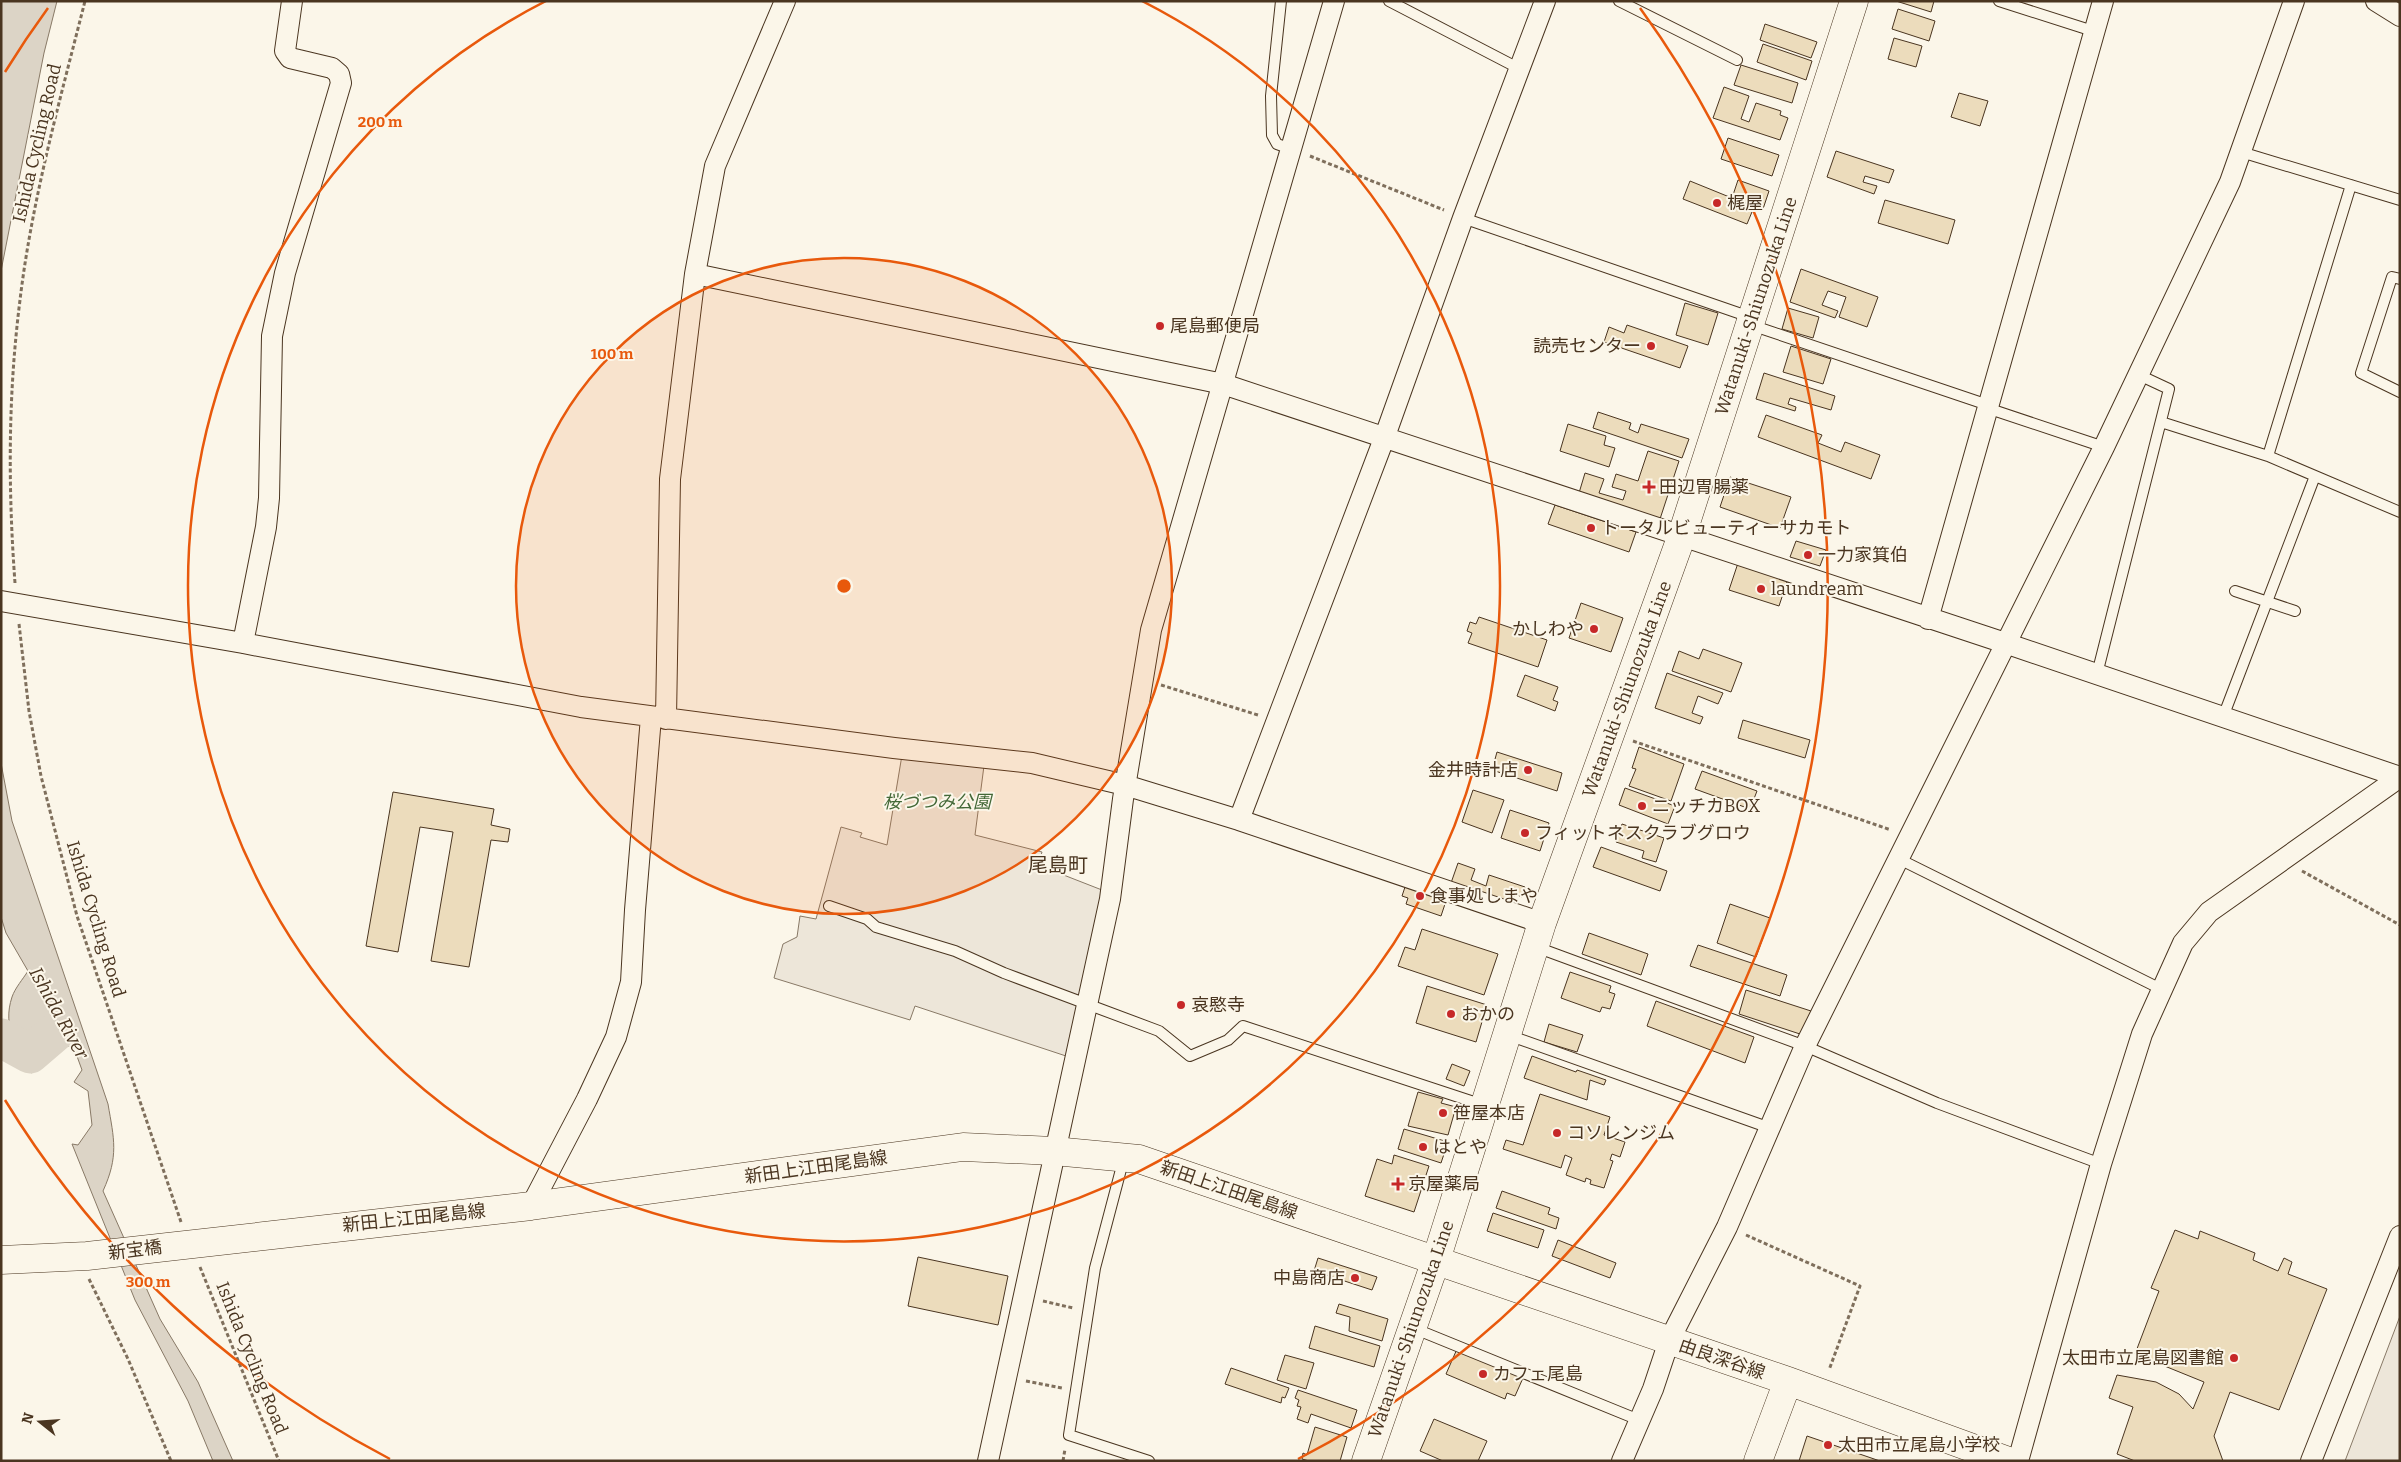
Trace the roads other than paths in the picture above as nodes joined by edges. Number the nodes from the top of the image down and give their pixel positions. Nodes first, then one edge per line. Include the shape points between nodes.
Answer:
1 (292, 1) edge
2 (785, 1) edge
3 (1281, 1) edge
4 (1334, 1) edge
5 (1390, 1) edge
6 (1545, 1) edge
7 (1619, 1) edge
8 (1854, 1) edge
9 (1999, 1) edge
10 (2103, 1) edge
11 (2294, 1) edge
12 (2376, 1) edge
13 (2400, 16) edge
14 (2093, 32) junction
15 (1737, 60) dead end
16 (1520, 69) junction
17 (1291, 149) junction
18 (2240, 152) junction
19 (2350, 185) junction
20 (2400, 200) edge
21 (1463, 218) junction
22 (695, 274) junction
23 (2400, 279) edge
24 (1751, 322) junction
25 (2139, 375) junction
26 (1223, 384) junction
27 (2400, 392) edge
28 (1988, 406) junction
29 (2160, 422) junction
30 (1385, 436) junction
31 (2104, 447) junction
32 (2268, 456) junction
33 (2315, 476) junction
34 (2400, 512) edge
35 (1682, 535) junction
36 (2235, 591) dead end
37 (2267, 602) junction
38 (12, 603) edge
39 (2295, 611) dead end
40 (1928, 618) junction
41 (243, 643) junction
42 (2008, 644) junction
43 (2097, 674) junction
44 (2223, 717) junction
45 (658, 718) junction
46 (2400, 777) edge
47 (1125, 784) junction
48 (1239, 820) junction
49 (1899, 859) junction
50 (830, 906) dead end
51 (1539, 935) junction
52 (2161, 989) junction
53 (1087, 1003) junction
54 (1507, 1035) junction
55 (1806, 1046) junction
56 (1485, 1105) junction
57 (1770, 1128) junction
58 (1054, 1150) junction
59 (1124, 1158) junction
60 (2101, 1164) junction
61 (531, 1206) junction
62 (182, 1232) joint
63 (2400, 1236) edge
64 (1, 1260) edge
65 (1436, 1260) junction
66 (1412, 1328) junction
67 (1670, 1341) junction
68 (1788, 1381) junction
69 (1640, 1420) junction
70 (988, 1461) edge
71 (1149, 1461) edge
72 (1366, 1461) edge
73 (1622, 1461) edge
74 (1758, 1461) edge
75 (2008, 1461) edge
76 (2018, 1461) edge
77 (2311, 1461) edge

1 - 41 street via 286,51 290,58 332,68 339,74 341,83 285,273 272,336 269,498 265,536
2 - 22 street via 715,166
3 - 17 lane via 1271,96 1272,135 1277,144
4 - 17 street
5 - 16 lane
6 - 16 street
7 - 15 lane
8 - 24 main road, Watanuki-Shiunozuka Line
9 - 14 lane
10 - 14 street
11 - 18 street
12 - 13 street
14 - 28 street
16 - 21 street
17 - 26 street
18 - 19 lane
18 - 25 street via 2230,182
19 - 20 lane
19 - 32 lane
21 - 24 lane
21 - 30 street
22 - 26 street
22 - 45 street via 670,480
23 - 27 lane via 2392,276 2361,373
24 - 28 lane
24 - 35 main road, Watanuki-Shiunozuka Line
25 - 29 lane via 2169,389
25 - 31 street
26 - 30 street
26 - 47 street via 1162,587 1142,679
28 - 31 lane
28 - 40 street
29 - 32 lane
29 - 43 lane
30 - 35 street
30 - 48 street
31 - 42 street
32 - 33 lane
33 - 34 lane
33 - 37 lane
35 - 40 street
35 - 51 main road, Watanuki-Shiunozuka Line
36 - 37 lane
37 - 39 lane
37 - 44 lane
38 - 41 street
40 - 42 street
41 - 45 street via 571,705
42 - 43 street
42 - 49 street
43 - 44 street
44 - 46 street
45 - 47 street via 1032,763
45 - 61 street via 635,910 631,982 616,1037
46 - 52 street via 2209,912 2183,943
47 - 48 street
47 - 53 street via 1110,899
48 - 51 street
49 - 52 lane
49 - 55 street
50 - 53 lane via 867,919 876,927 955,951
51 - 54 main road, Watanuki-Shiunozuka Line
51 - 55 lane
52 - 60 street via 2142,1034
53 - 56 lane via 1159,1031 1190,1056 1228,1040 1243,1026
53 - 58 street
54 - 56 main road, Watanuki-Shiunozuka Line
54 - 57 lane
55 - 57 street
55 - 60 lane via 1937,1103
56 - 65 main road, Watanuki-Shiunozuka Line
57 - 67 street via 1727,1227
58 - 59 main road, 新田上江田尾島線
58 - 61 main road, 新田上江田尾島線 via 963,1148
58 - 70 street
59 - 65 main road, 新田上江田尾島線 via 1139,1159
59 - 71 lane via 1095,1268 1069,1435
60 - 76 street
61 - 62 main road, 新田上江田尾島線
62 - 64 main road, 新宝橋 via 86,1264
63 - 77 street
65 - 66 main road, Watanuki-Shiunozuka Line
65 - 67 main road, 由良深谷線
66 - 69 lane
66 - 72 main road, Watanuki-Shiunozuka Line
67 - 68 main road, 由良深谷線
67 - 69 street
68 - 74 main road
68 - 75 main road, 由良深谷線
69 - 73 street

